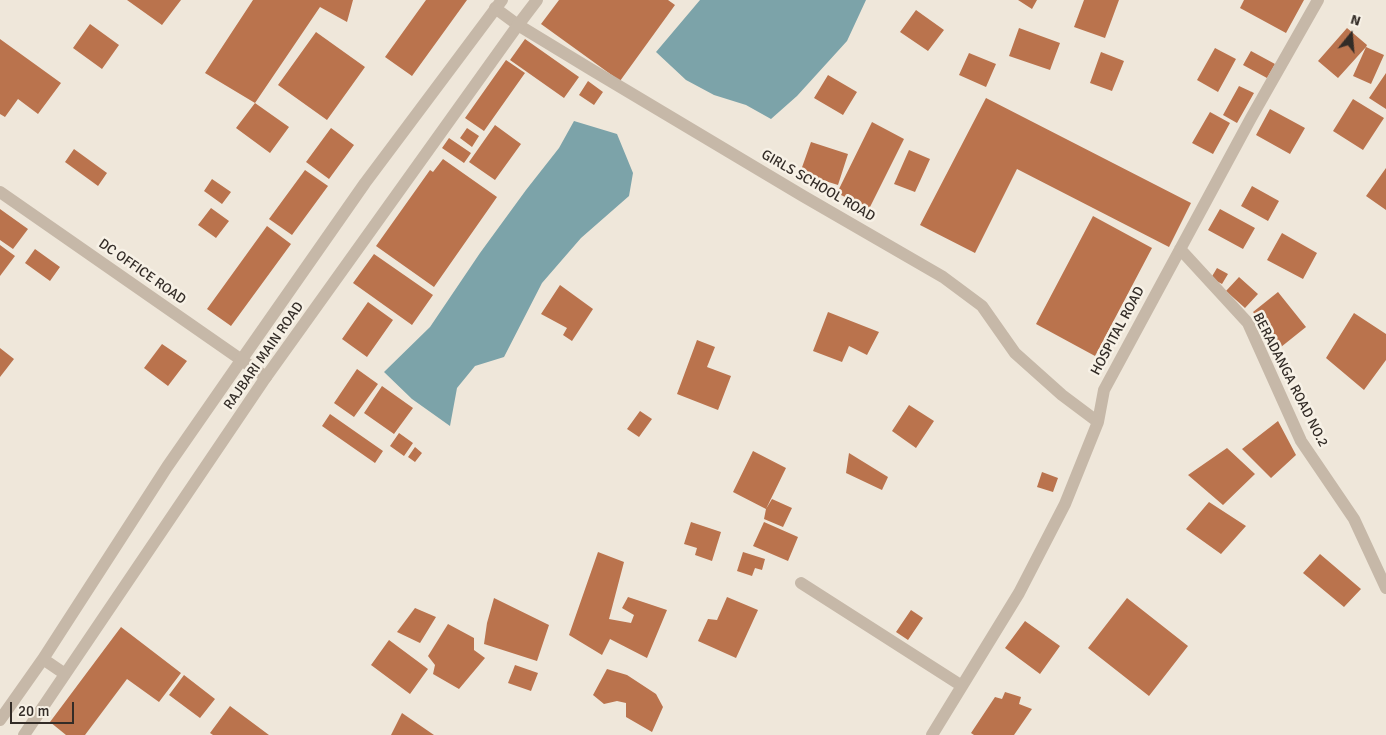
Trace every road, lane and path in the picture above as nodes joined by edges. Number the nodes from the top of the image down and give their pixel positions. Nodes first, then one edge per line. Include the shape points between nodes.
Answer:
1 (537, 0) edge
2 (1318, 0) edge
3 (499, 4) edge
4 (518, 25) junction
5 (0, 192) edge
6 (1180, 249) junction
7 (242, 359) junction
8 (266, 377) junction
9 (1098, 422) junction
10 (801, 583) dead end
11 (1386, 588) edge
12 (43, 659) junction
13 (65, 674) junction
14 (962, 686) junction
15 (0, 720) edge
16 (24, 735) edge
17 (932, 735) edge

1 - 4 street, RAJBARI MAIN ROAD
2 - 6 street, HOSPITAL ROAD
3 - 4 street, GIRLS SCHOOL ROAD
3 - 7 street, RAJBARI MAIN ROAD via 365,183
4 - 8 street, RAJBARI MAIN ROAD
4 - 9 street, GIRLS SCHOOL ROAD via 943,277 982,306 1015,353
5 - 7 street, DC OFFICE ROAD
6 - 9 street, HOSPITAL ROAD via 1104,390
6 - 11 street, BERADANGA ROAD NO.2 via 1248,323 1301,441 1354,519
7 - 8 street, DC OFFICE ROAD
7 - 12 street, RAJBARI MAIN ROAD via 167,467
8 - 13 street, RAJBARI MAIN ROAD
9 - 14 street, HOSPITAL ROAD via 1061,512 1019,593
10 - 14 street
12 - 13 street
12 - 15 street, RAJBARI MAIN ROAD
13 - 16 street, RAJBARI MAIN ROAD
14 - 17 street, HOSPITAL ROAD

